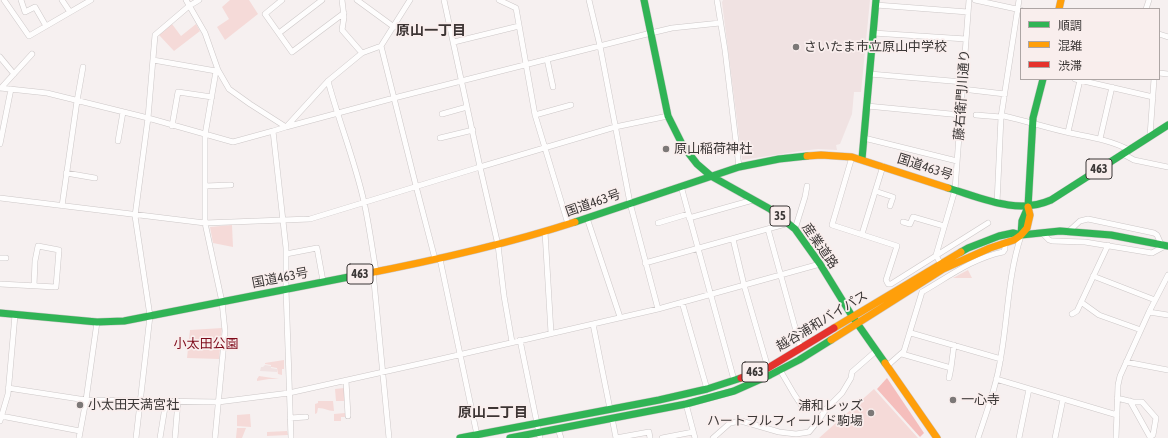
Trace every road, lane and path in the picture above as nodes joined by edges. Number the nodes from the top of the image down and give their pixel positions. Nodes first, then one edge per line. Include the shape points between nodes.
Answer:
1 (4, 0) edge
2 (21, 0) edge
3 (62, 0) edge
4 (91, 0) edge
5 (186, 0) edge
6 (199, 0) edge
7 (282, 0) edge
8 (322, 0) edge
9 (341, 0) edge
10 (357, 0) edge
11 (410, 0) edge
12 (444, 0) edge
13 (499, 0) edge
14 (589, 0) edge
15 (644, 0) edge
16 (717, 0) edge
17 (969, 0) edge
18 (976, 0) edge
19 (1019, 0) edge
20 (876, 2) edge
21 (189, 6) junction
22 (1019, 10) edge
23 (70, 12) junction
24 (968, 12) junction
25 (344, 14) junction
26 (720, 22) junction
27 (46, 26) junction
28 (519, 26) junction
29 (394, 27) junction
30 (279, 33) junction
31 (651, 33) junction
32 (873, 33) junction
33 (966, 39) junction
34 (454, 42) junction
35 (381, 46) junction
36 (600, 46) junction
37 (32, 54) dead end
38 (362, 54) junction
39 (0, 57) edge
40 (547, 59) junction
41 (153, 60) junction
42 (526, 65) junction
43 (83, 67) dead end
44 (217, 71) junction
45 (14, 74) junction
46 (870, 74) junction
47 (1043, 80) edge
48 (1078, 80) edge
49 (1154, 80) edge
50 (328, 81) junction
51 (461, 81) junction
52 (963, 82) junction
53 (553, 87) dead end
54 (1112, 87) junction
55 (0, 88) edge
56 (11, 89) junction
57 (962, 90) junction
58 (1005, 94) junction
59 (1153, 96) junction
60 (212, 97) junction
61 (394, 98) junction
62 (77, 101) junction
63 (571, 105) dead end
64 (867, 106) junction
65 (467, 107) junction
66 (123, 112) junction
67 (337, 113) junction
68 (442, 114) dead end
69 (536, 114) junction
70 (961, 115) junction
71 (976, 115) dead end
72 (668, 116) junction
73 (1001, 117) junction
74 (148, 118) junction
75 (1032, 123) junction
76 (1168, 125) edge
77 (172, 126) junction
78 (286, 127) junction
79 (615, 127) junction
80 (473, 130) junction
81 (273, 131) junction
82 (1068, 132) junction
83 (205, 135) junction
84 (1150, 136) junction
85 (440, 138) dead end
86 (864, 138) junction
87 (1100, 139) junction
88 (118, 141) dead end
89 (0, 144) edge
90 (545, 147) junction
91 (1126, 152) junction
92 (852, 157) junction
93 (862, 159) junction
94 (957, 161) junction
95 (883, 166) junction
96 (480, 167) junction
97 (739, 167) junction
98 (1168, 167) edge
99 (66, 173) junction
100 (711, 176) junction
101 (95, 178) dead end
102 (231, 185) dead end
103 (205, 186) junction
104 (416, 186) junction
105 (681, 186) junction
106 (807, 186) dead end
107 (955, 190) junction
108 (875, 191) junction
109 (0, 198) edge
110 (753, 200) junction
111 (364, 201) junction
112 (630, 203) junction
113 (997, 203) junction
114 (62, 206) junction
115 (890, 206) dead end
116 (1028, 207) junction
117 (135, 216) junction
118 (689, 216) junction
119 (588, 218) junction
120 (282, 219) junction
121 (903, 222) dead end
122 (658, 223) dead end
123 (789, 223) junction
124 (988, 223) dead end
125 (205, 224) junction
126 (568, 224) junction
127 (944, 226) junction
128 (768, 229) junction
129 (795, 229) junction
130 (1069, 231) junction
131 (545, 232) junction
132 (1042, 233) junction
133 (862, 234) junction
134 (1021, 235) junction
135 (733, 239) junction
136 (1005, 243) junction
137 (498, 245) junction
138 (1108, 245) junction
139 (1165, 246) edge
140 (697, 248) junction
141 (286, 254) junction
142 (936, 255) junction
143 (0, 258) edge
144 (6, 258) dead end
145 (438, 259) junction
146 (645, 263) junction
147 (820, 264) junction
148 (940, 267) junction
149 (375, 271) junction
150 (781, 275) junction
151 (1168, 275) edge
152 (1094, 276) junction
153 (944, 279) junction
154 (323, 281) junction
155 (0, 284) edge
156 (744, 285) junction
157 (34, 286) junction
158 (286, 289) junction
159 (710, 294) junction
160 (1155, 300) junction
161 (222, 302) junction
162 (682, 302) junction
163 (1081, 302) junction
164 (658, 309) junction
165 (1149, 312) junction
166 (0, 313) edge
167 (1072, 314) dead end
168 (15, 315) junction
169 (1168, 315) edge
170 (150, 316) junction
171 (852, 316) junction
172 (620, 317) junction
173 (97, 322) junction
174 (593, 324) junction
175 (857, 324) junction
176 (1140, 330) junction
177 (551, 333) junction
178 (911, 333) junction
179 (520, 340) junction
180 (512, 342) junction
181 (954, 345) junction
182 (801, 349) junction
183 (876, 351) junction
184 (902, 354) junction
185 (460, 355) junction
186 (1001, 359) junction
187 (1126, 362) junction
188 (887, 366) junction
189 (768, 368) junction
190 (951, 368) junction
191 (780, 370) junction
192 (1168, 370) edge
193 (383, 372) junction
194 (949, 378) dead end
195 (996, 379) junction
196 (734, 380) junction
197 (346, 381) junction
198 (8, 388) junction
199 (1030, 389) junction
200 (707, 390) junction
201 (289, 393) junction
202 (1117, 398) junction
203 (1063, 399) junction
204 (86, 400) junction
205 (140, 401) junction
206 (166, 401) junction
207 (178, 401) junction
208 (1130, 401) junction
209 (218, 402) junction
210 (686, 404) junction
211 (802, 406) dead end
212 (610, 409) junction
213 (1117, 415) junction
214 (348, 416) dead end
215 (306, 417) dead end
216 (1, 418) edge
217 (290, 418) junction
218 (612, 418) junction
219 (537, 423) junction
220 (558, 429) junction
221 (80, 431) junction
222 (693, 432) junction
223 (476, 435) junction
224 (539, 435) edge
225 (79, 438) edge
226 (136, 438) edge
227 (160, 438) edge
228 (175, 438) edge
229 (215, 438) edge
230 (291, 438) edge
231 (389, 438) edge
232 (460, 438) edge
233 (510, 438) edge
234 (560, 438) edge
235 (616, 438) edge
236 (650, 438) edge
237 (662, 438) edge
238 (694, 438) edge
239 (713, 438) edge
240 (937, 438) edge
241 (978, 438) edge
242 (1019, 438) edge
243 (1056, 438) edge
244 (1116, 438) edge

1 - 27 street via 28,36
2 - 27 street via 26,12 35,7
3 - 23 street
4 - 23 street
5 - 21 street
6 - 21 street
7 - 30 street via 265,14
8 - 30 street
9 - 25 street
10 - 29 street
11 - 29 street
12 - 34 street
13 - 28 street via 516,8
14 - 36 street
15 - 31 main road, 産業道路 / 35
16 - 26 street
17 - 24 street, 藤右衛門川通り
18 - 22 street
19 - 22 street
20 - 24 street
20 - 32 main road
21 - 41 street via 155,35
21 - 44 street via 205,33
22 - 58 street
23 - 27 street
24 - 33 street, 藤右衛門川通り
25 - 30 street via 292,52
25 - 38 street via 342,30
26 - 31 street
26 - 97 street
28 - 34 street
28 - 42 street
29 - 35 street
31 - 36 street
31 - 72 main road, 産業道路 / 35
32 - 33 street
32 - 46 main road
33 - 52 street, 藤右衛門川通り
34 - 51 street
35 - 38 street
35 - 61 street
36 - 40 street
36 - 79 street
37 - 45 street
38 - 50 street
39 - 45 street
40 - 42 street
40 - 53 street
41 - 44 street
41 - 74 street
42 - 51 street
42 - 69 street
43 - 62 street
44 - 60 street
44 - 78 street via 229,89
45 - 55 street
46 - 52 street
46 - 64 main road
47 - 75 main road
48 - 54 street
48 - 82 street
49 - 59 street
50 - 67 street
50 - 78 street
51 - 61 street
51 - 65 street
52 - 57 street, 藤右衛門川通り
54 - 59 street
54 - 87 street
55 - 56 street
56 - 62 street via 47,93
56 - 89 street
57 - 58 street
57 - 70 street, 藤右衛門川通り
58 - 73 street
59 - 84 street
60 - 77 street via 178,92
60 - 83 street
61 - 67 street
61 - 104 street
62 - 66 street
62 - 99 street
63 - 69 street
64 - 70 street
64 - 86 main road
65 - 68 street
65 - 80 street
66 - 74 street
66 - 88 street
67 - 78 street
67 - 111 street
69 - 90 street
70 - 94 street, 藤右衛門川通り
71 - 73 street
72 - 79 street
72 - 100 main road, 産業道路 / 35 via 683,146 697,164
73 - 75 street
73 - 113 street
74 - 77 street
74 - 117 street
75 - 82 street
75 - 116 main road
76 - 84 main road, 国道463号 / 463
77 - 83 street
78 - 81 street
79 - 90 street
79 - 112 street
80 - 85 street
80 - 96 street
81 - 83 street via 234,142
81 - 120 street
82 - 87 street
83 - 103 street
84 - 91 main road, 国道463号 / 463
86 - 93 main road
86 - 94 street
87 - 91 street via 1123,146
90 - 96 street
90 - 126 street
91 - 98 street via 1134,160
91 - 116 main road, 国道463号 / 463 via 1044,204
92 - 93 main road, 国道463号 / 463
92 - 97 main road, 国道463号 / 463 via 802,156
92 - 133 street via 832,225
93 - 95 main road, 国道463号 / 463
94 - 107 street, 藤右衛門川通り
95 - 107 main road, 国道463号 / 463
95 - 108 street
96 - 104 street
96 - 137 street
97 - 100 main road, 国道463号 / 463
99 - 101 street
99 - 114 street
100 - 105 main road, 国道463号 / 463
100 - 110 main road, 産業道路 / 35
102 - 103 street
103 - 125 street
104 - 111 street
104 - 145 street
105 - 112 main road, 国道463号 / 463
105 - 118 street
106 - 129 street
107 - 113 main road, 国道463号 / 463
107 - 127 street, 藤右衛門川通り
108 - 115 street via 893,197
108 - 133 street
109 - 114 street
110 - 118 street
110 - 123 main road, 産業道路 / 35
111 - 120 street via 310,218
111 - 149 street
112 - 119 main road, 国道463号 / 463
112 - 146 street
113 - 116 main road, 国道463号 / 463
114 - 117 street
116 - 134 main road via 1030,215 1027,228
117 - 125 street
117 - 170 street
118 - 122 street
118 - 140 street
119 - 126 main road, 国道463号 / 463
119 - 172 street
120 - 125 street
120 - 141 street
121 - 127 street via 910,224 913,217
123 - 128 street
123 - 129 main road, 産業道路 / 35
124 - 142 street
125 - 161 street
126 - 131 main road, 国道463号 / 463
127 - 142 street, 藤右衛門川通り
128 - 135 street
128 - 150 street
129 - 147 main road, 産業道路 / 35
130 - 132 main road, 越谷浦和バイパス / 463
130 - 139 main road, 越谷浦和バイパス / 463 via 1111,235
130 - 139 street via 1080,221 1088,219 1154,233
131 - 137 main road, 国道463号 / 463
131 - 177 street
132 - 134 main road, 越谷浦和バイパス / 463
132 - 138 street via 1052,241
133 - 142 street via 897,246 886,280 888,284
134 - 136 main road, 越谷浦和バイパス / 463
134 - 148 main road, 越谷浦和バイパス / 463 via 1013,233 988,240 968,248
134 - 186 street via 1011,281
135 - 140 street
135 - 156 street
136 - 148 main road, 越谷浦和バイパス / 463
136 - 153 street via 1004,251 969,264
137 - 145 main road, 国道463号 / 463
137 - 180 street
138 - 139 street via 1152,253
138 - 152 street
140 - 146 street
140 - 159 street
141 - 154 street via 317,248
141 - 158 street
142 - 148 street
143 - 144 street
145 - 149 main road, 国道463号 / 463
145 - 185 street
146 - 164 street
147 - 150 street
147 - 171 main road, 産業道路 / 35
148 - 153 street
148 - 171 main road, 越谷浦和バイパス / 463
148 - 175 main road, 越谷浦和バイパス / 463
149 - 154 main road, 国道463号 / 463
149 - 193 street
150 - 156 street
150 - 182 street
151 - 160 street
152 - 160 street
152 - 163 street
153 - 178 street via 922,292
154 - 158 main road, 国道463号 / 463
155 - 157 street
156 - 159 street
156 - 189 street
157 - 157 street via 56,287 59,250 38,246
158 - 161 main road, 国道463号 / 463
158 - 201 street
159 - 162 street
159 - 196 street
160 - 165 street
161 - 170 main road, 国道463号 / 463
161 - 209 street via 225,331
162 - 164 street
162 - 200 street
163 - 167 street
163 - 176 street via 1099,315
164 - 172 street
165 - 169 street
165 - 176 street
166 - 168 main road, 国道463号 / 463
168 - 173 main road, 国道463号 / 463
168 - 198 street
170 - 173 main road, 国道463号 / 463 via 124,321
170 - 205 street
171 - 175 main road, 産業道路 / 35
171 - 182 main road, 越谷浦和バイパス / 463
172 - 174 street
173 - 204 street
174 - 177 street
174 - 212 street
175 - 183 main road, 産業道路 / 35
175 - 191 main road, 越谷浦和バイパス / 463
176 - 187 street
177 - 179 street
178 - 181 street
178 - 184 street
179 - 180 street
179 - 219 street
180 - 185 street
181 - 186 street
181 - 190 street
182 - 189 main road, 越谷浦和バイパス / 463
183 - 188 main road, 産業道路 / 35
183 - 239 street via 852,372 842,394 808,432 779,432 741,421 730,423
184 - 188 street
184 - 190 street
185 - 193 street
185 - 223 street
186 - 195 street
187 - 192 street
187 - 202 street via 1119,380
188 - 240 main road, 産業道路 / 35
189 - 196 main road, 越谷浦和バイパス / 463
190 - 194 street
191 - 210 main road, 越谷浦和バイパス / 463 via 734,391
191 - 211 street
193 - 197 street
193 - 231 street
195 - 199 street
195 - 241 street
196 - 200 main road, 越谷浦和バイパス / 463
197 - 201 street
197 - 214 street
198 - 204 street
198 - 216 street
199 - 203 street
199 - 242 street
200 - 212 main road, 越谷浦和バイパス / 463
201 - 209 street
201 - 217 street
202 - 208 street
202 - 213 street
203 - 213 street
203 - 243 street
204 - 205 street
204 - 221 street
205 - 206 street
205 - 226 street
206 - 207 street
206 - 227 street
207 - 209 street
207 - 228 street
208 - 208 street via 1142,402 1156,418 1150,437
209 - 229 street
210 - 218 main road, 越谷浦和バイパス / 463
210 - 222 street
212 - 219 main road, 越谷浦和バイパス / 463
213 - 244 street
215 - 217 street
216 - 221 street
217 - 230 street
218 - 220 main road, 越谷浦和バイパス / 463
218 - 235 street
219 - 223 main road, 越谷浦和バイパス / 463
219 - 224 street
220 - 224 main road, 越谷浦和バイパス / 463
220 - 234 street
221 - 225 street
222 - 237 street
222 - 238 street
223 - 232 main road, 越谷浦和バイパス / 463
224 - 233 main road, 越谷浦和バイパス / 463
235 - 236 street via 649,432

